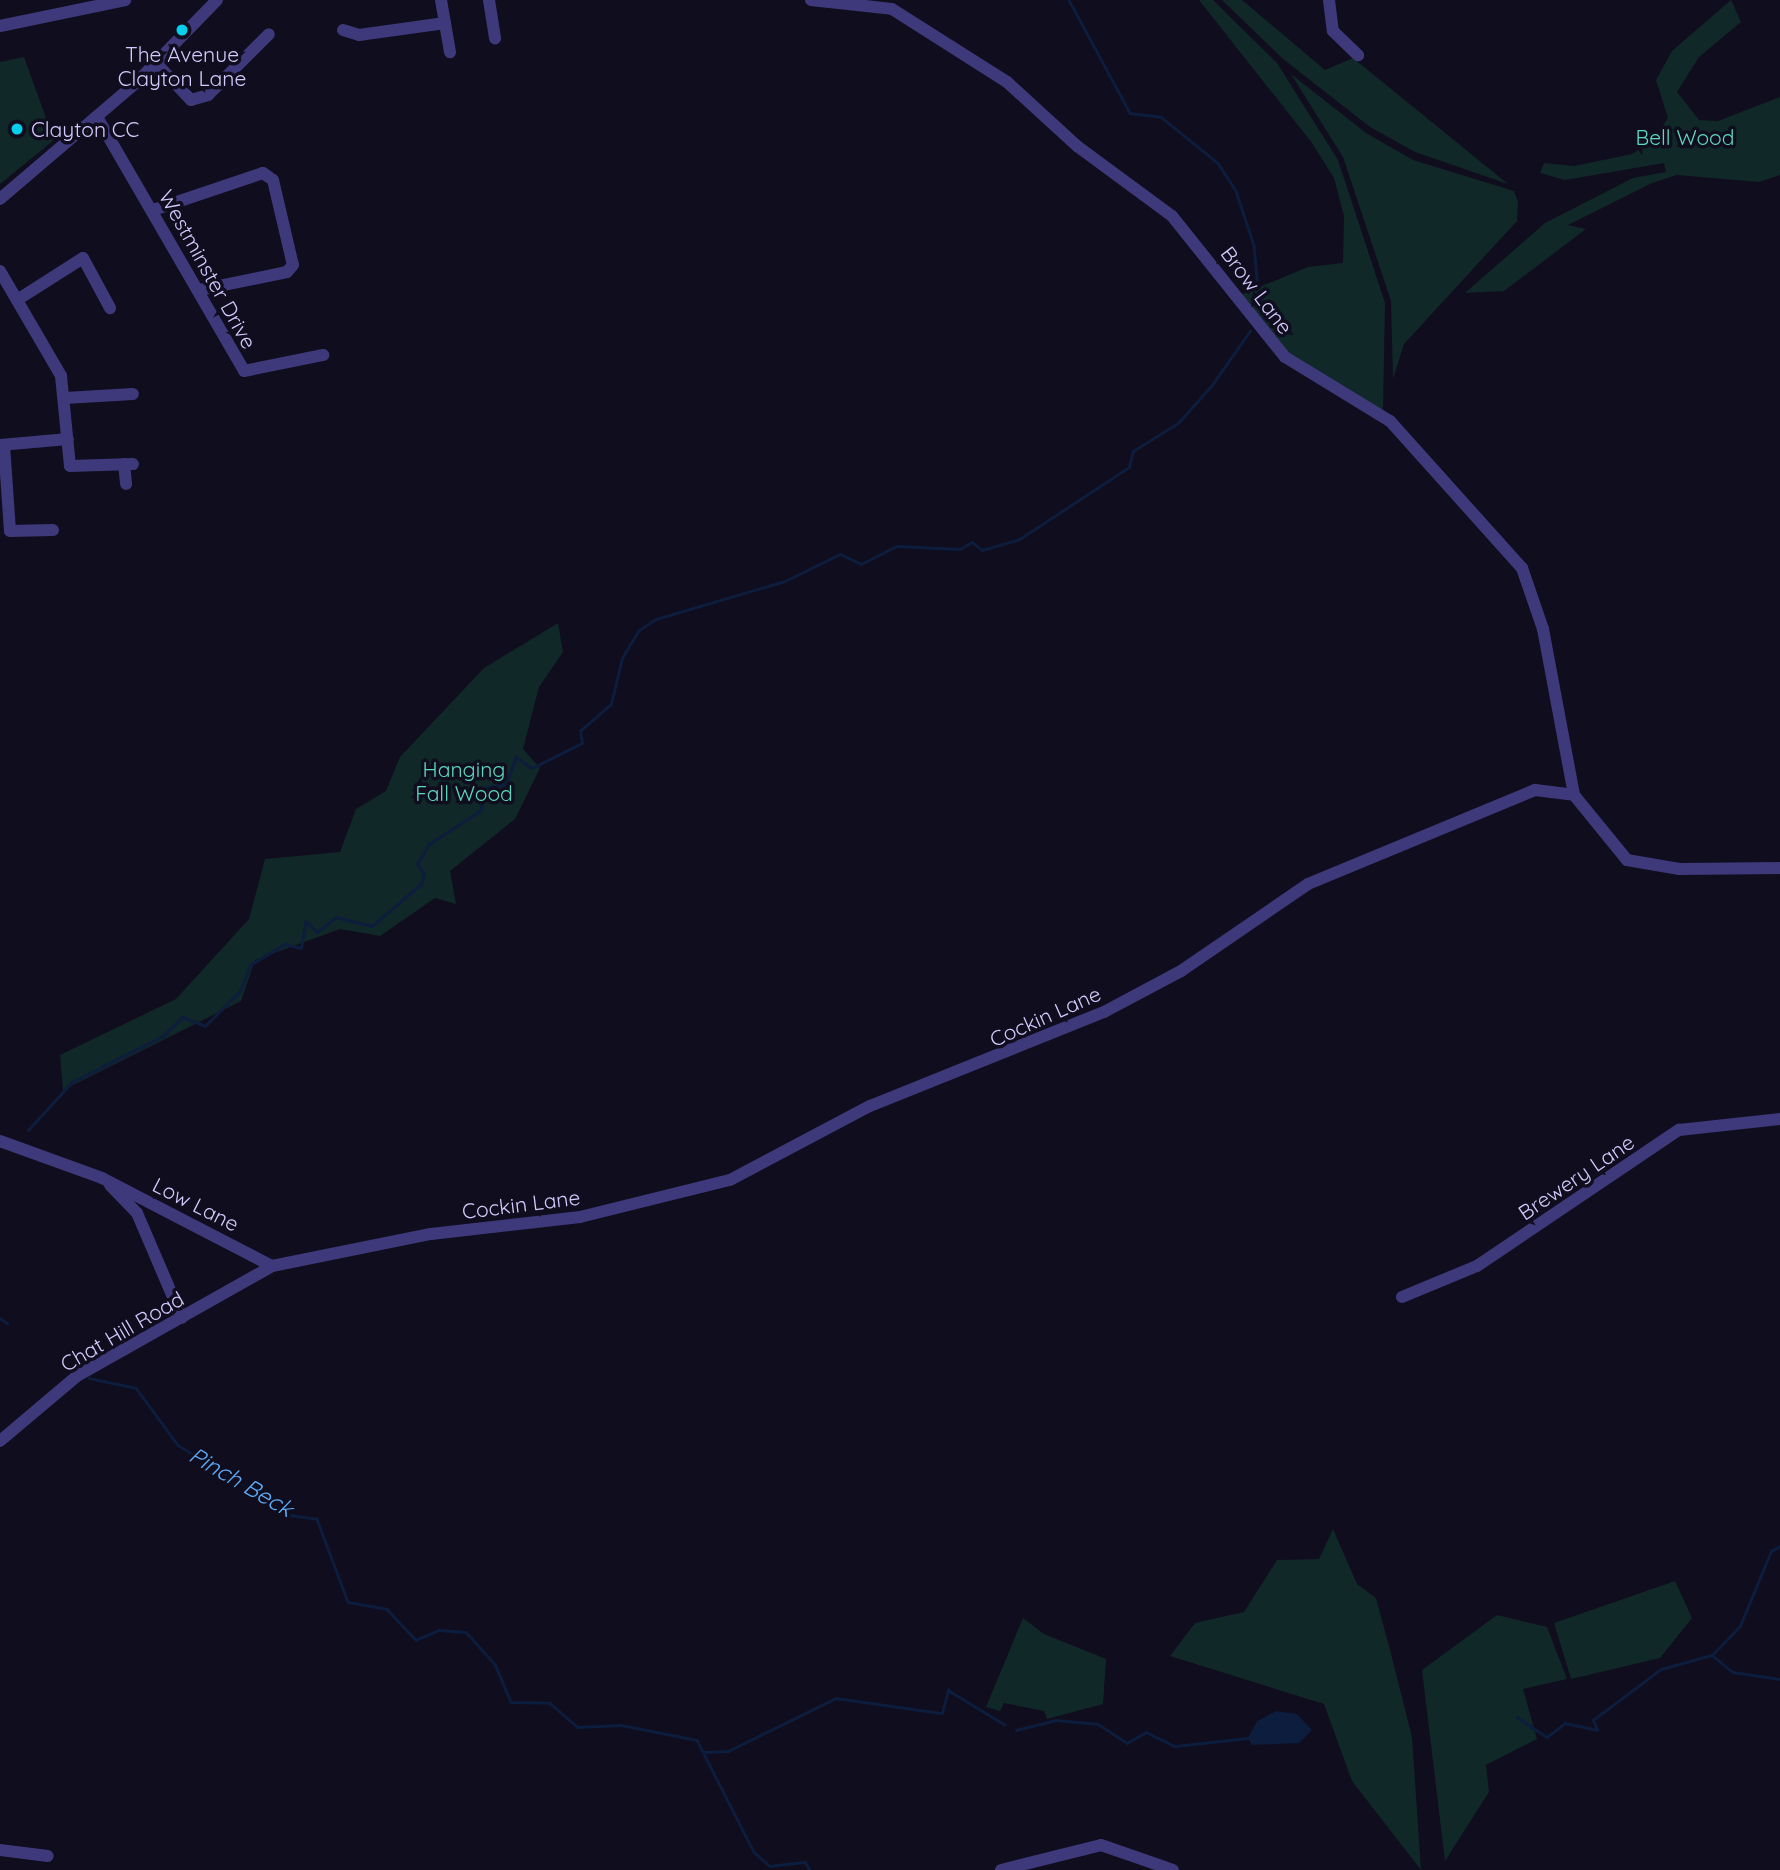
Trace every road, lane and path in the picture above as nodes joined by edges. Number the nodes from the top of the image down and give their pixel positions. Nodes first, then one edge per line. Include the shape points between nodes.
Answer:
1 (125, 0) edge
2 (217, 0) edge
3 (441, 0) edge
4 (489, 0) edge
5 (811, 0) edge
6 (1329, 0) edge
7 (445, 23) junction
8 (0, 26) edge
9 (343, 30) dead end
10 (269, 34) dead end
11 (495, 39) dead end
12 (450, 51) dead end
13 (1357, 55) dead end
14 (156, 63) junction
15 (97, 117) junction
16 (0, 199) edge
17 (153, 210) junction
18 (0, 271) edge
19 (199, 290) junction
20 (17, 300) junction
21 (110, 308) dead end
22 (323, 355) dead end
23 (133, 394) dead end
24 (65, 398) junction
25 (68, 439) junction
26 (2, 445) edge
27 (126, 484) dead end
28 (53, 530) dead end
29 (1574, 795) junction
30 (1780, 868) edge
31 (1780, 1119) edge
32 (0, 1141) edge
33 (132, 1199) junction
34 (272, 1266) junction
35 (1402, 1297) dead end
36 (182, 1318) junction
37 (0, 1441) edge
38 (0, 1850) edge
39 (48, 1856) dead end
40 (1001, 1870) edge
41 (1174, 1870) edge

1 - 8 street
2 - 14 street
3 - 7 street
4 - 11 street
5 - 29 street, Brow Lane via 892,9 1007,82 1077,146 1172,216 1285,357 1390,421 1522,568 1543,629
6 - 13 street via 1334,31
7 - 9 street via 359,35
7 - 12 street
10 - 14 street via 208,95 191,100
14 - 15 street
15 - 16 street
15 - 17 street, Westminster Drive
17 - 19 street, Westminster Drive
17 - 19 street via 263,173 273,180 293,265 287,272
18 - 20 street
19 - 22 street, Westminster Drive via 244,371
20 - 21 street via 83,258
20 - 24 street via 61,376
23 - 24 street
24 - 25 street
25 - 26 street
25 - 27 street via 70,466 129,464
26 - 28 street via 10,531
29 - 30 street via 1627,860 1679,869
29 - 34 street, Cockin Lane via 1535,790 1308,884 1181,971 1104,1012 870,1106 730,1180 580,1217 431,1234
31 - 35 street, Brewery Lane via 1679,1130 1477,1266
32 - 33 street, Low Lane via 102,1178
33 - 34 street, Low Lane
33 - 36 street, Low Lane
34 - 36 street, Chat Hill Road
36 - 37 street, Chat Hill Road via 77,1376
38 - 39 street
40 - 41 street via 1101,1845

